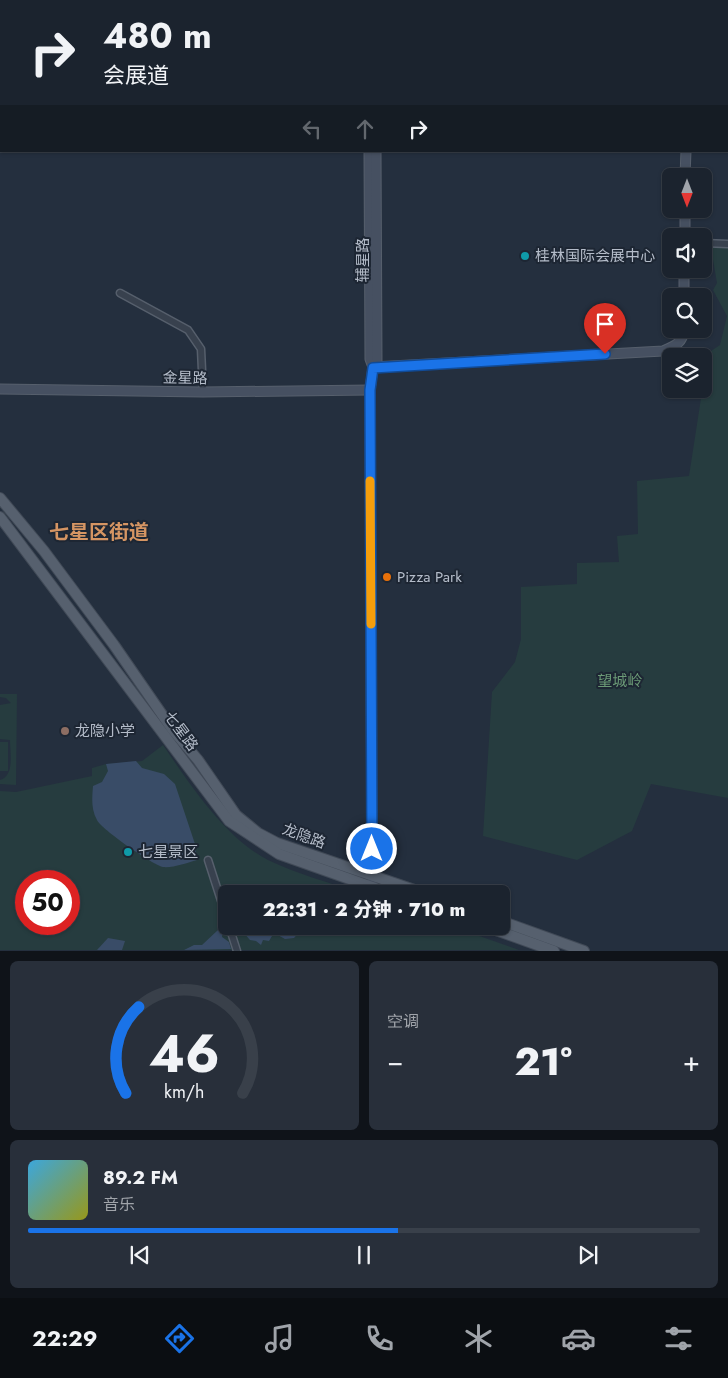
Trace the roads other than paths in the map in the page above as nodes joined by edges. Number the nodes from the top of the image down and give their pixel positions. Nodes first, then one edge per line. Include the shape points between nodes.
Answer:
1 (369, 152) edge
2 (376, 152) edge
3 (686, 152) edge
4 (686, 168) edge
5 (712, 243) edge
6 (728, 244) edge
7 (120, 293) dead end
8 (682, 338) edge
9 (373, 368) junction
10 (0, 389) edge
11 (370, 390) junction
12 (203, 392) junction
13 (0, 498) edge
14 (0, 517) edge
15 (258, 833) joint
16 (208, 860) dead end
17 (372, 874) junction
18 (366, 885) edge
19 (372, 885) edge
20 (402, 885) edge
21 (218, 891) edge
22 (510, 924) edge
23 (233, 935) edge
24 (510, 935) edge
25 (237, 950) edge
26 (554, 950) edge
27 (584, 950) edge

1 - 9 main road, 辅星路 via 370,359
2 - 9 main road, 辅星路 via 377,361
3 - 4 main road
5 - 6 street
7 - 12 street via 188,330 201,349
8 - 9 main road via 677,345 663,351
9 - 11 main road, 辅星路
10 - 12 main road, 金星路
11 - 12 main road, 金星路
11 - 17 main road, 辅星路
13 - 15 main road, 七星路 via 114,645 236,815
14 - 18 main road, 七星路 via 229,821 279,854
15 - 17 main road, 龙隐路 via 298,851
16 - 21 street
17 - 19 main road, 辅星路
17 - 20 main road, 龙隐路
22 - 27 main road
23 - 25 street
24 - 26 main road

